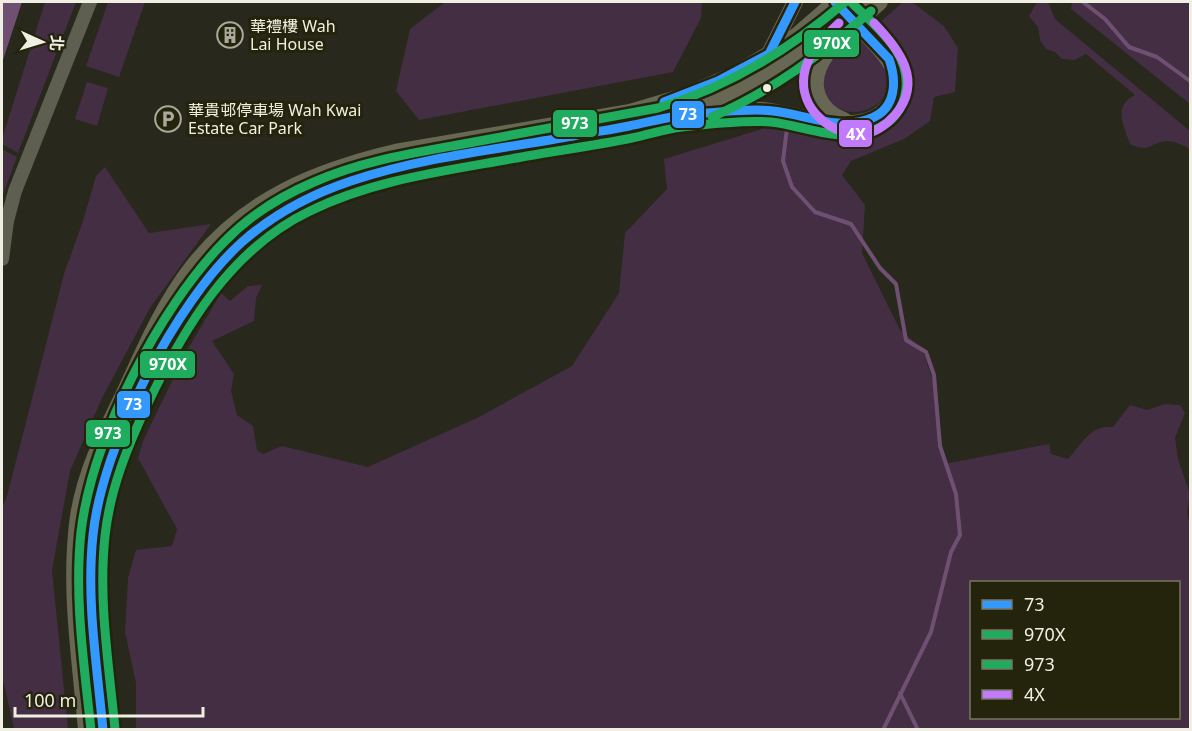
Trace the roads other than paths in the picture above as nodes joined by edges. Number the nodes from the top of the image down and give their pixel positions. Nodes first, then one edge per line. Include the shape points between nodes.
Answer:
1 (90, 2) edge
2 (795, 2) edge
3 (835, 2) edge
4 (863, 2) edge
5 (880, 2) edge
6 (866, 34) dead end
7 (769, 54) junction
8 (685, 114) junction
9 (858, 122) junction
10 (2, 259) edge
11 (86, 729) edge
12 (104, 729) edge

1 - 10 street via 15,191
2 - 7 main road
3 - 7 main road
4 - 8 main road via 779,69 726,98
5 - 9 main road via 822,59 815,76 817,93 828,112 841,120
6 - 9 main road via 889,58 896,87 883,112
7 - 11 main road via 699,90 630,112 395,152 329,170 274,196 218,239 193,266 158,324 94,456 82,496 75,545 74,596
8 - 9 main road via 760,110 837,123
8 - 12 main road via 355,179 283,211 228,254 196,291 157,357 124,426 103,484 93,536 91,577

